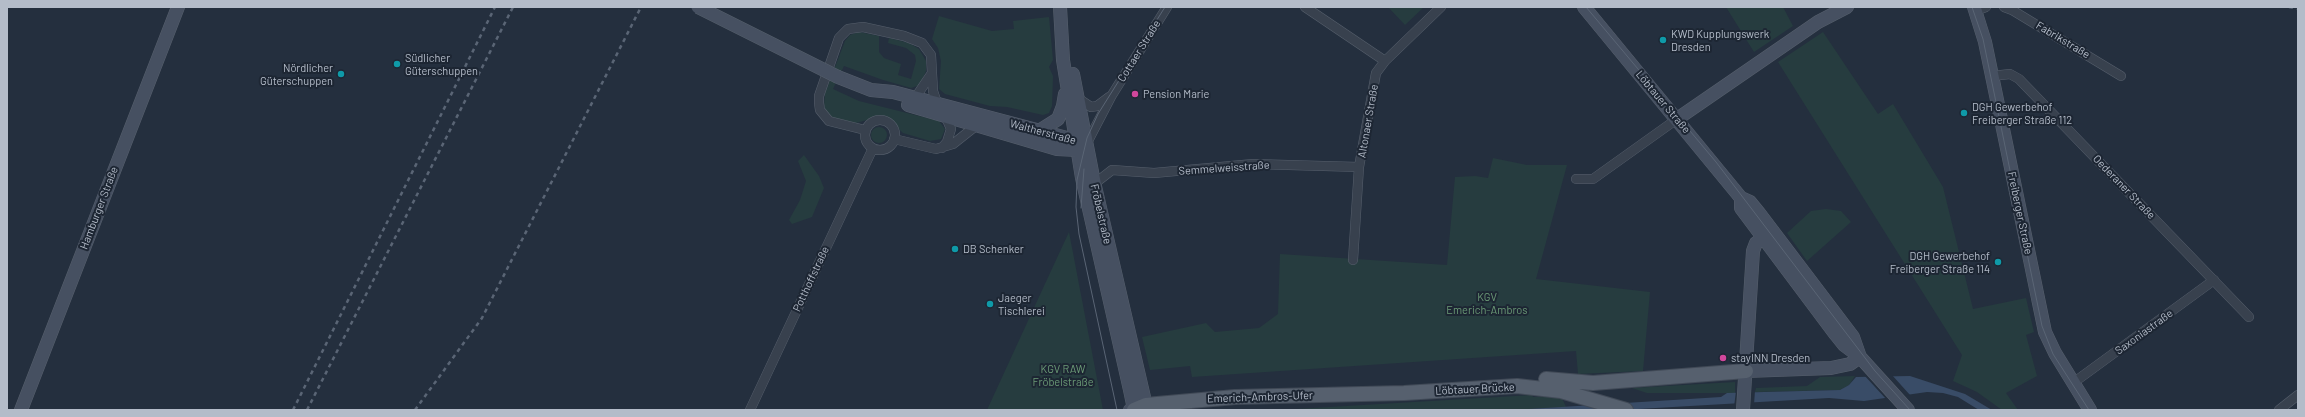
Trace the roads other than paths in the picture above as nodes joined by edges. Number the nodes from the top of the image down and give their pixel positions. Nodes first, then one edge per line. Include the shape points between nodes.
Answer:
1 (178, 7) edge
2 (698, 7) edge
3 (1167, 7) edge
4 (1305, 7) edge
5 (1440, 7) edge
6 (1584, 7) edge
7 (1847, 7) edge
8 (2004, 7) edge
9 (1978, 8) edge
10 (1060, 12) edge
11 (1384, 61) junction
12 (932, 73) junction
13 (1992, 76) junction
14 (2121, 76) dead end
15 (1066, 83) junction
16 (871, 90) junction
17 (1112, 95) junction
18 (915, 98) junction
19 (1079, 99) junction
20 (938, 104) junction
21 (945, 115) junction
22 (1677, 120) junction
23 (977, 125) junction
24 (865, 130) junction
25 (1039, 131) junction
26 (894, 139) junction
27 (1080, 144) junction
28 (873, 148) junction
29 (942, 148) junction
30 (1359, 167) junction
31 (1576, 179) dead end
32 (1094, 184) junction
33 (1769, 236) junction
34 (1772, 249) junction
35 (1354, 260) dead end
36 (1754, 268) junction
37 (2214, 280) junction
38 (2249, 317) dead end
39 (1860, 357) junction
40 (1746, 377) junction
41 (2074, 383) junction
42 (2298, 394) edge
43 (1320, 395) junction
44 (1138, 409) edge
45 (20, 410) edge
46 (750, 410) edge
47 (1626, 410) edge
48 (1743, 410) edge
49 (1908, 410) edge
50 (2090, 410) edge
51 (2279, 410) edge

1 - 45 main road, Hamburger Straße
2 - 16 main road, Waltherstraße, bridge via 838,77
3 - 17 street, Cottaer Straße
4 - 11 street
5 - 11 street, Altonaer Straße
6 - 22 main road, Löbtauer Straße
7 - 22 main road via 1818,22
8 - 14 street, Fabrikstraße
9 - 13 main road, Freiberger Straße
10 - 15 main road, Fröbelstraße
10 - 19 main road, Fröbelstraße
11 - 30 street, Altonaer Straße via 1376,73
12 - 18 street
12 - 20 street via 933,91
12 - 24 street via 932,59 927,48 914,38 863,27 843,32 819,96 820,110 828,121
13 - 37 street, Oederaner Straße via 2010,74 2019,79
13 - 41 main road, Freiberger Straße via 2045,332
15 - 25 main road via 1063,106 1058,119
15 - 27 main road, Fröbelstraße
16 - 18 main road, Waltherstraße
16 - 21 main road, Waltherstraße via 892,100
17 - 19 street, Cottaer Straße via 1097,106 1091,107
17 - 27 street, Cottaer Straße
18 - 20 main road, Waltherstraße
19 - 27 main road, Fröbelstraße
20 - 25 main road, Waltherstraße
21 - 23 main road, Waltherstraße
21 - 29 street via 951,129
22 - 31 street via 1593,179
22 - 33 main road, Löbtauer Straße via 1741,198 1750,202
23 - 27 main road, Waltherstraße via 1052,147
23 - 29 street via 952,144
24 - 26 street via 872,122 881,120 890,125
24 - 28 street via 866,141
25 - 27 main road, Waltherstraße
26 - 28 street via 888,148
26 - 29 street via 927,149
27 - 32 main road, Fröbelstraße
27 - 44 main road, Fröbelstraße
28 - 46 street, Potthoffstraße
30 - 32 street, Semmelweisstraße via 1254,164 1154,173 1112,170
30 - 35 street, Altonaer Straße
32 - 44 main road, Fröbelstraße
33 - 34 main road
33 - 36 main road via 1756,243 1752,260
33 - 39 main road, Löbtauer Straße via 1853,337
34 - 36 main road
34 - 39 main road, Löbtauer Straße via 1844,345
36 - 40 main road
37 - 38 street, Oederaner Straße
37 - 41 street, Saxoniastraße
39 - 40 main road via 1850,364 1831,368
39 - 49 main road, Löbtauer Straße
40 - 43 main road via 1586,383 1530,377 1490,378 1353,385
40 - 48 main road
41 - 50 main road, Freiberger Straße
42 - 51 street
43 - 44 main road, Emerich-Ambros-Ufer via 1235,397
43 - 47 main road, Löbtauer Brücke via 1404,393 1506,386 1534,387 1576,394

